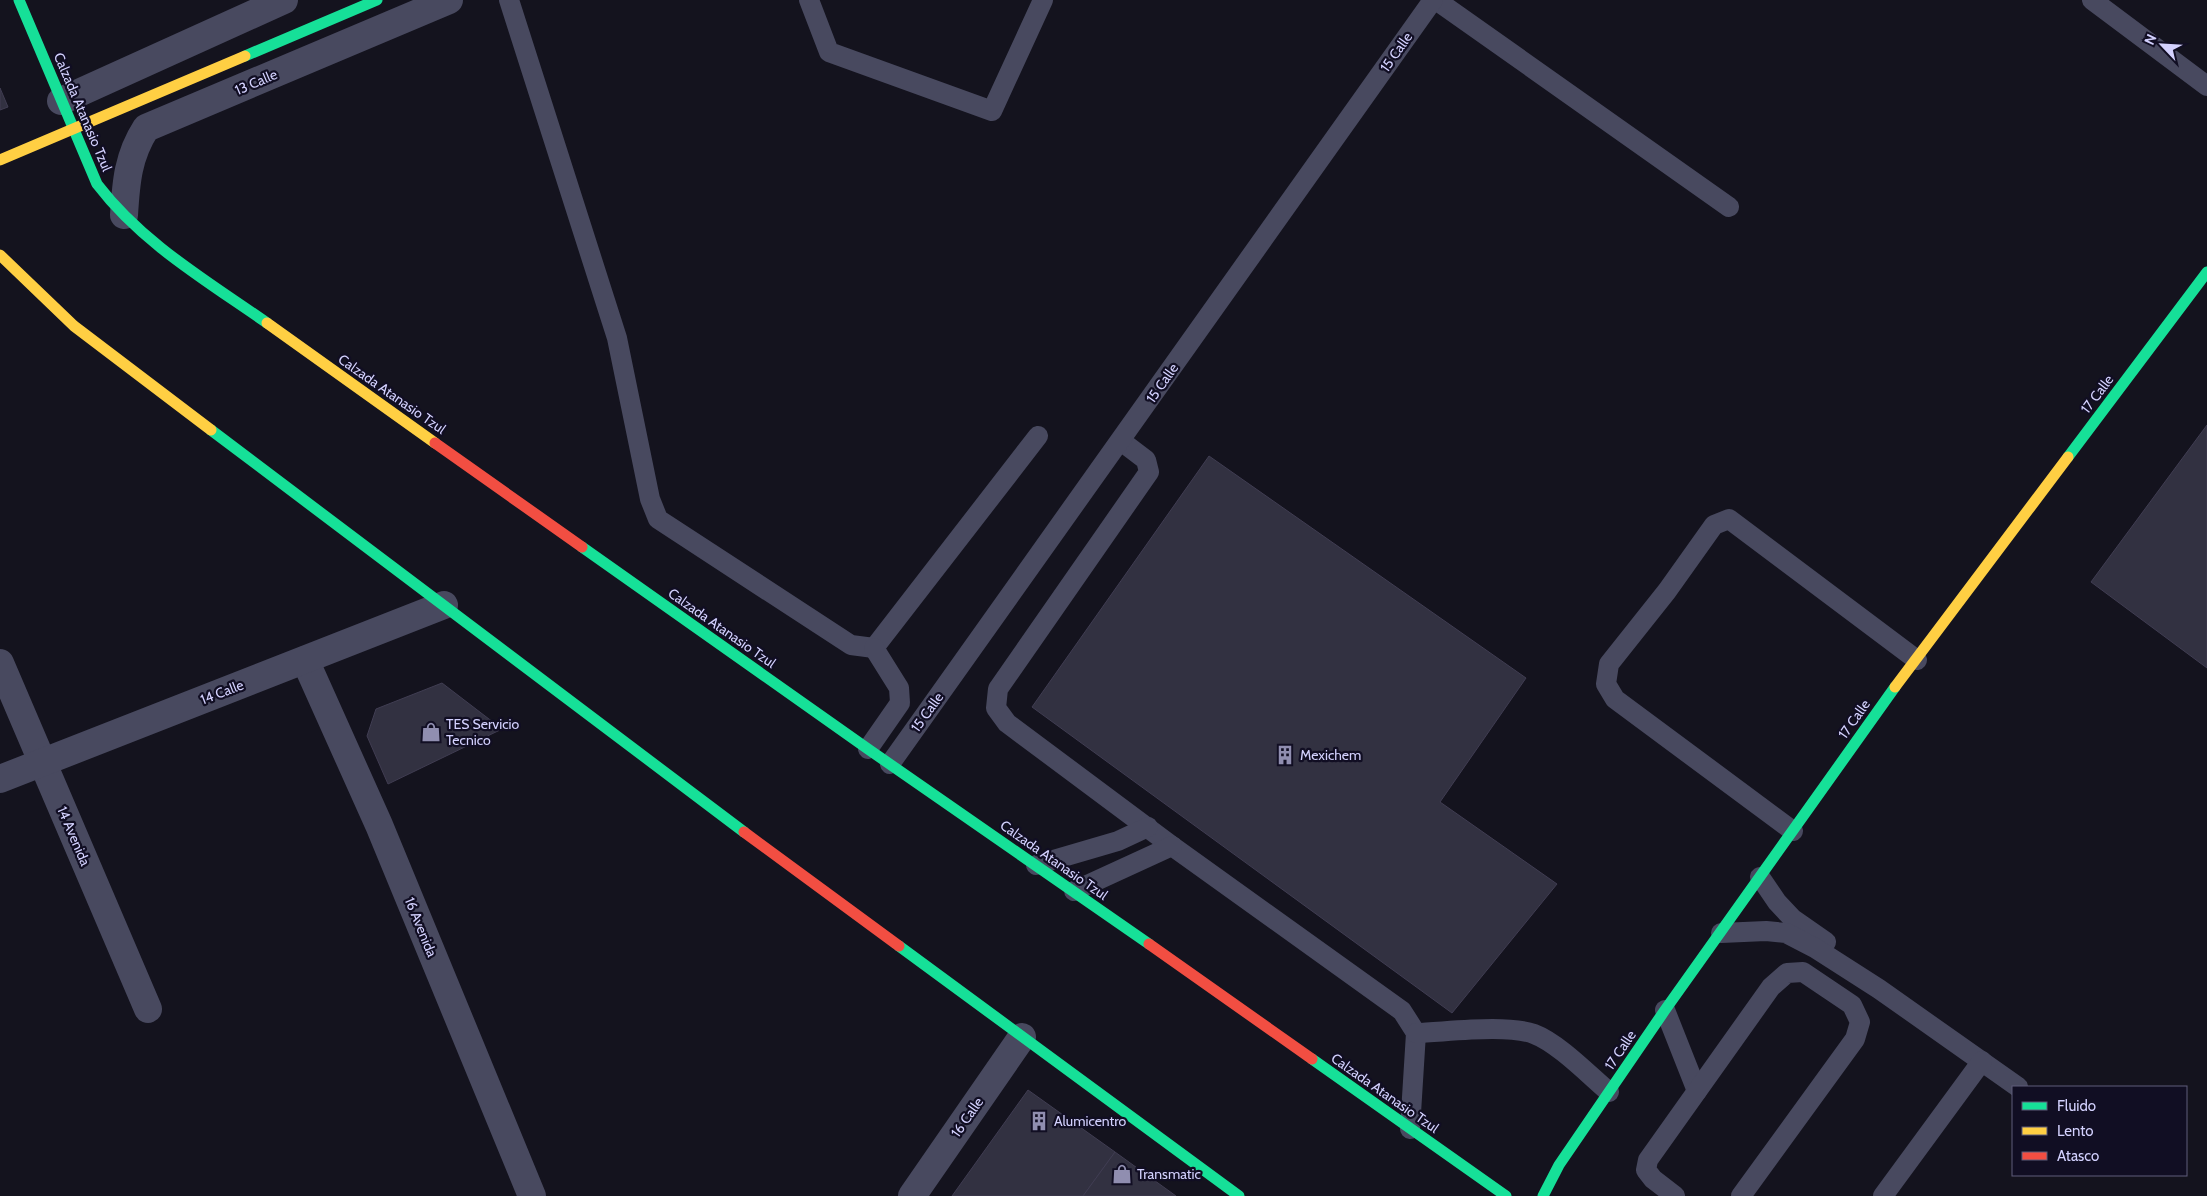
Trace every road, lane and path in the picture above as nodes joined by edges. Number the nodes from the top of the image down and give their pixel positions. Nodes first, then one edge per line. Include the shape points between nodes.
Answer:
1 (19, 0) edge
2 (284, 0) edge
3 (377, 0) edge
4 (450, 0) edge
5 (509, 0) edge
6 (809, 0) edge
7 (1042, 0) edge
8 (1434, 0) edge
9 (2092, 0) edge
10 (2207, 86) edge
11 (61, 102) junction
12 (0, 160) edge
13 (1729, 207) dead end
14 (124, 215) junction
15 (6, 263) edge
16 (2207, 272) edge
17 (1038, 436) dead end
18 (1121, 441) junction
19 (444, 605) junction
20 (874, 648) junction
21 (305, 660) junction
22 (1917, 660) junction
23 (0, 663) edge
24 (868, 749) junction
25 (43, 762) junction
26 (890, 764) junction
27 (0, 780) edge
28 (1148, 827) junction
29 (1793, 831) junction
30 (1172, 846) junction
31 (1036, 865) junction
32 (1760, 877) junction
33 (1074, 891) junction
34 (1721, 933) junction
35 (1879, 989) junction
36 (148, 1009) dead end
37 (1666, 1010) junction
38 (1416, 1033) junction
39 (1022, 1037) junction
40 (1982, 1062) junction
41 (2017, 1086) edge
42 (1697, 1091) junction
43 (1609, 1092) junction
44 (1410, 1129) junction
45 (532, 1196) edge
46 (912, 1196) edge
47 (1239, 1196) edge
48 (1506, 1196) edge
49 (1543, 1196) edge
50 (1675, 1196) edge
51 (1741, 1196) edge
52 (1883, 1196) edge

1 - 11 main road, Calzada Atanasio Tzul
2 - 11 street
3 - 12 main road, 13 Calle, bridge
4 - 14 street, 13 Calle via 146,128 135,145 126,179
5 - 20 lane via 617,338 650,499 658,519 851,645
6 - 7 lane via 829,52 992,111
8 - 13 lane
8 - 18 lane, 15 Calle
9 - 10 lane
11 - 14 main road, Calzada Atanasio Tzul via 96,184
14 - 24 main road, Calzada Atanasio Tzul via 156,245
15 - 19 main road via 74,326
16 - 22 main road, 17 Calle
17 - 20 lane
18 - 26 lane, 15 Calle
18 - 28 lane via 1146,460 1149,472 998,690 996,708 1007,724
19 - 21 street, 14 Calle
19 - 39 main road
20 - 24 lane via 899,688 900,703
21 - 25 street, 14 Calle
21 - 45 street, 16 Avenida via 379,825
22 - 29 main road, 17 Calle
22 - 29 lane via 1729,519 1714,525 1609,664 1606,684 1615,699
23 - 25 street, 14 Avenida
24 - 26 main road, Calzada Atanasio Tzul
25 - 27 street, 14 Calle
25 - 36 street, 14 Avenida
26 - 31 main road, Calzada Atanasio Tzul
28 - 30 lane
28 - 31 lane via 1118,841
29 - 32 main road, 17 Calle
30 - 33 lane
30 - 38 lane via 1402,1011
31 - 33 main road, Calzada Atanasio Tzul
32 - 34 main road, 17 Calle
32 - 35 lane via 1793,919 1862,968
33 - 44 main road, Calzada Atanasio Tzul
34 - 35 lane via 1786,933
34 - 37 main road, 17 Calle
35 - 40 lane
37 - 42 lane
37 - 43 main road, 17 Calle
38 - 43 lane via 1513,1029 1534,1034 1551,1043
38 - 44 lane
39 - 46 street, 16 Calle
39 - 47 main road
40 - 41 lane
40 - 52 lane
42 - 50 lane via 1648,1160 1646,1170
42 - 51 lane via 1771,986 1787,973 1803,972 1852,1005 1860,1022 1855,1039
43 - 49 main road, 17 Calle via 1559,1165
44 - 48 main road, Calzada Atanasio Tzul

